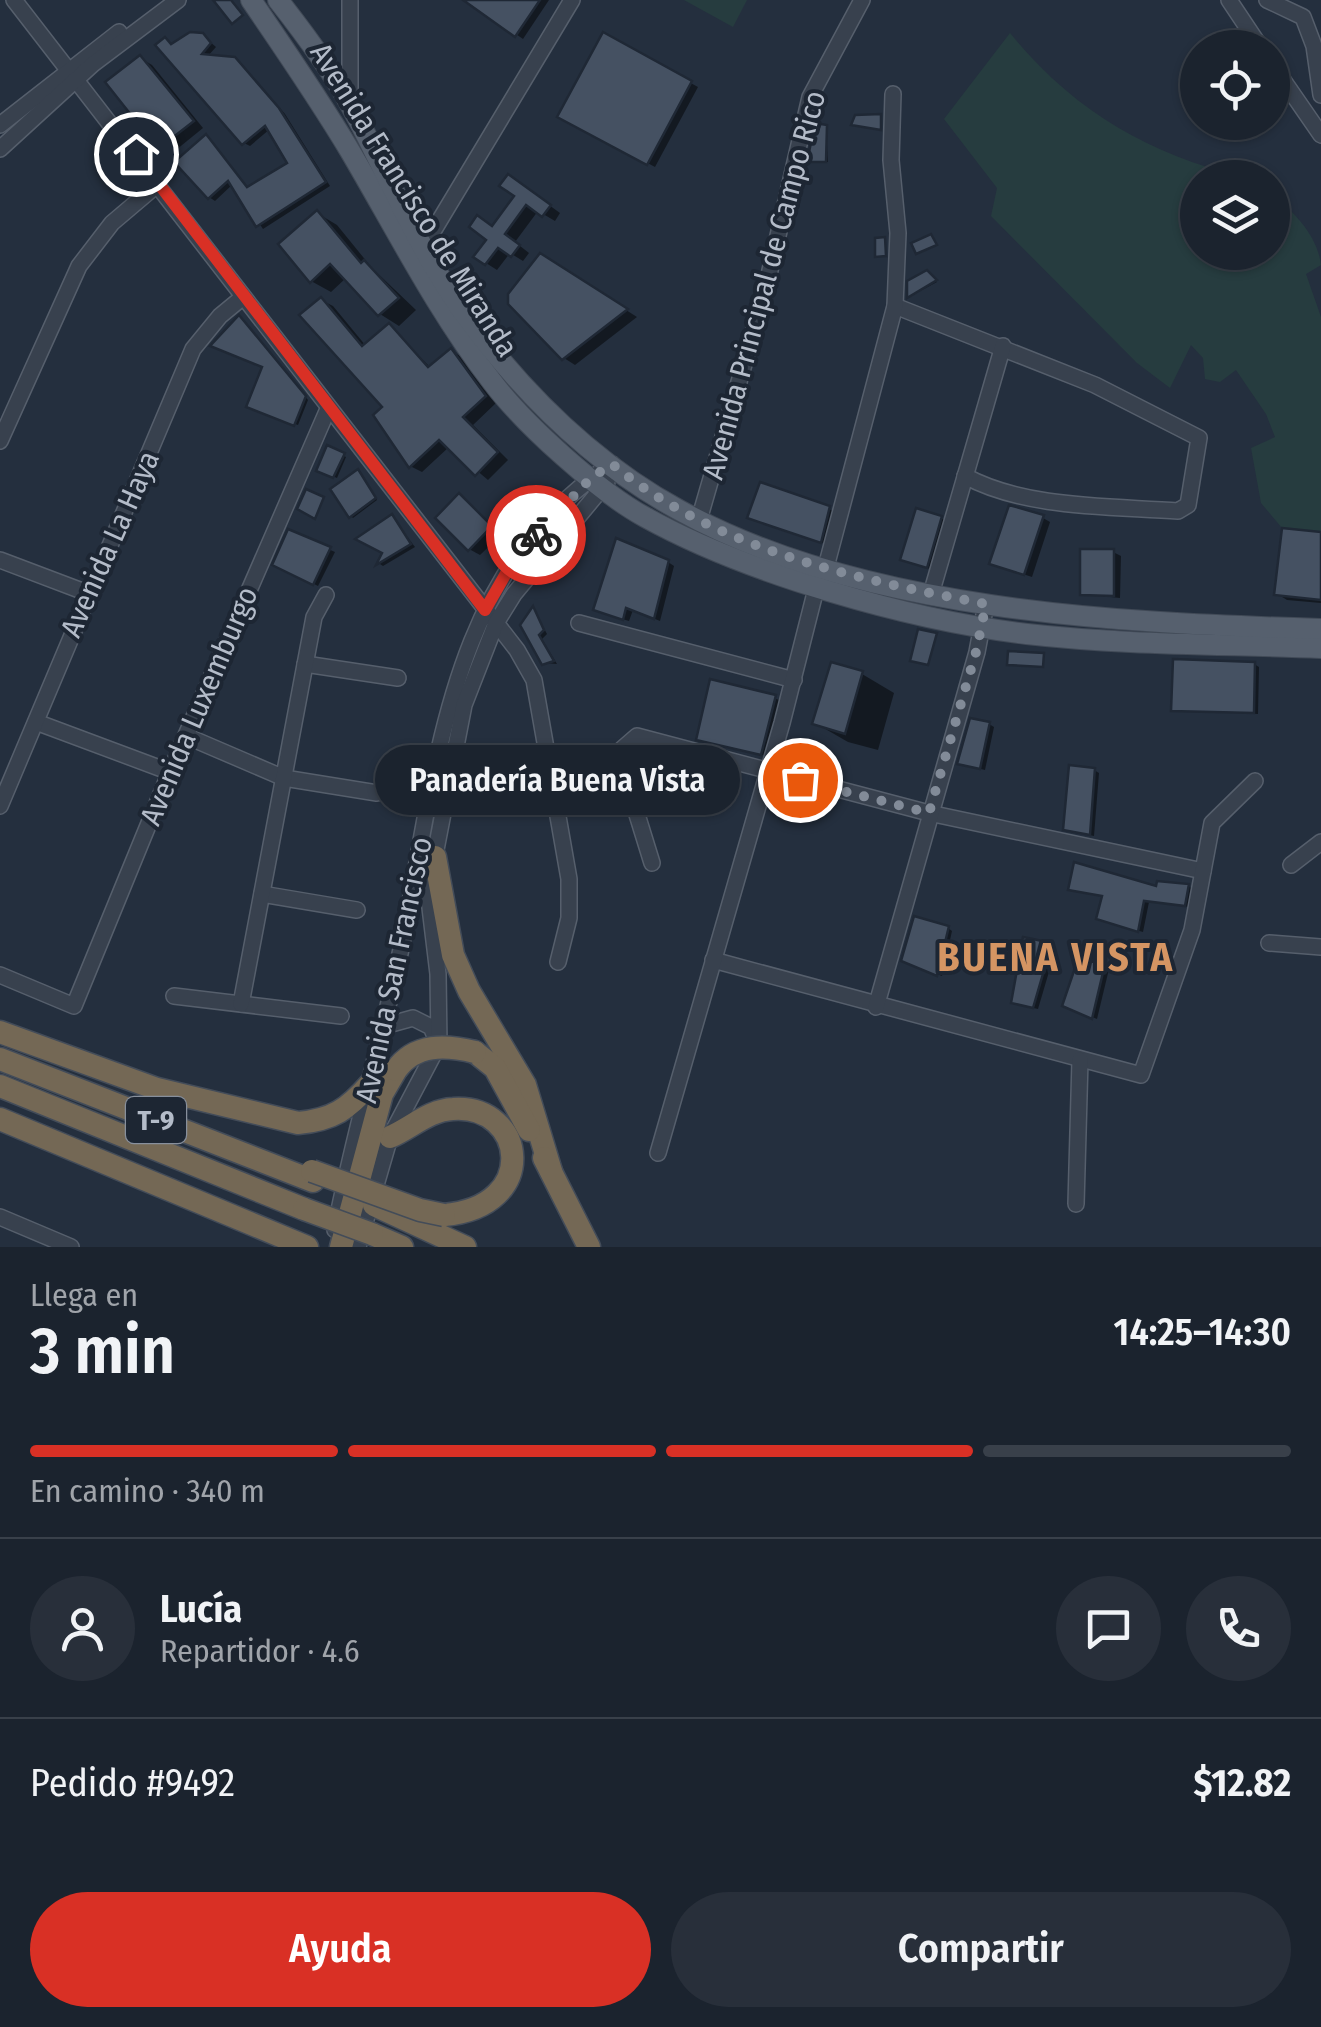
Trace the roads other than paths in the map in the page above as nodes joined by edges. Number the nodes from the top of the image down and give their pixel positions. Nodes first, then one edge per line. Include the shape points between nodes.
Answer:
1 (14, 0) edge
2 (164, 0) edge
3 (178, 0) edge
4 (250, 0) edge
5 (278, 0) edge
6 (350, 0) edge
7 (572, 0) edge
8 (862, 0) edge
9 (1229, 0) edge
10 (1267, 0) edge
11 (1249, 30) edge
12 (71, 75) junction
13 (1290, 90) edge
14 (894, 94) dead end
15 (1321, 95) edge
16 (350, 104) junction
17 (0, 125) edge
18 (1321, 135) edge
19 (0, 149) edge
20 (158, 184) junction
21 (423, 248) junction
22 (244, 297) junction
23 (895, 306) junction
24 (1003, 346) junction
25 (328, 409) junction
26 (0, 441) edge
27 (612, 464) junction
28 (965, 476) junction
29 (598, 483) junction
30 (699, 520) junction
31 (0, 560) edge
32 (822, 576) junction
33 (90, 594) junction
34 (931, 594) junction
35 (326, 595) dead end
36 (986, 604) junction
37 (485, 610) junction
38 (579, 623) dead end
39 (496, 624) junction
40 (982, 626) junction
41 (1321, 629) edge
42 (1321, 648) edge
43 (305, 664) junction
44 (398, 678) dead end
45 (794, 680) junction
46 (36, 722) junction
47 (186, 736) junction
48 (768, 771) junction
49 (170, 772) junction
50 (284, 778) junction
51 (1254, 781) dead end
52 (377, 793) dead end
53 (0, 806) edge
54 (929, 813) junction
55 (1321, 842) edge
56 (435, 857) junction
57 (652, 863) dead end
58 (1291, 865) dead end
59 (1203, 871) junction
60 (262, 894) junction
61 (356, 910) dead end
62 (1270, 943) dead end
63 (1321, 947) edge
64 (713, 960) junction
65 (558, 962) dead end
66 (0, 975) edge
67 (174, 996) dead end
68 (241, 1004) junction
69 (876, 1007) junction
70 (341, 1016) dead end
71 (384, 1026) junction
72 (0, 1032) edge
73 (439, 1044) junction
74 (0, 1059) edge
75 (1080, 1060) junction
76 (371, 1083) junction
77 (0, 1086) edge
78 (0, 1119) edge
79 (390, 1137) junction
80 (658, 1153) dead end
81 (551, 1170) junction
82 (312, 1176) junction
83 (1076, 1204) dead end
84 (0, 1217) edge
85 (365, 1240) edge
86 (71, 1247) edge
87 (307, 1247) edge
88 (332, 1247) edge
89 (341, 1247) edge
90 (402, 1247) edge
91 (464, 1247) edge
92 (588, 1247) edge

1 - 12 street
2 - 12 street
3 - 12 street
4 - 29 main road, Avenida Francisco de Miranda via 474,357 517,409
5 - 16 main road, Avenida Francisco de Miranda
6 - 16 street
7 - 21 street
8 - 30 street, Avenida Principal de Campo Rico via 810,97 764,292
9 - 11 street
10 - 15 street via 1303,17
12 - 17 street
12 - 19 street
12 - 20 street
13 - 18 street
14 - 23 street
16 - 21 main road, Avenida Francisco de Miranda
20 - 22 street
20 - 26 street via 112,223 79,266
21 - 27 main road, Avenida Francisco de Miranda via 465,314 524,386
22 - 25 street
22 - 33 street, Avenida La Haya via 193,349
23 - 24 street
23 - 32 street
24 - 28 street
24 - 28 street via 1199,438 1188,505 1170,510 1046,500
25 - 37 street
25 - 47 street, Avenida Luxemburgo
27 - 29 street, Avenida San Francisco
27 - 30 main road, Avenida Francisco de Miranda
28 - 34 street
29 - 32 main road, Avenida Francisco de Miranda via 669,529
29 - 37 street, Avenida San Francisco via 512,563
29 - 39 street, Avenida San Francisco
30 - 32 main road, Avenida Francisco de Miranda
31 - 33 street
32 - 34 main road, Avenida Francisco de Miranda
32 - 40 main road, Avenida Francisco de Miranda
32 - 45 street
33 - 46 street, Avenida La Haya
34 - 36 main road, Avenida Francisco de Miranda
35 - 43 street via 314,617
36 - 40 street
36 - 41 main road, Avenida Francisco de Miranda via 1091,618
37 - 39 street
37 - 71 street, Avenida San Francisco via 446,712
38 - 45 street
39 - 56 street, Avenida San Francisco via 464,705
39 - 65 street via 534,680 569,880 569,918
40 - 42 main road, Avenida Francisco de Miranda via 1072,638
40 - 54 street
43 - 44 street
43 - 50 street
45 - 48 street
46 - 49 street
46 - 53 street, Avenida La Haya
47 - 49 street, Avenida Luxemburgo
47 - 50 street
48 - 54 street
48 - 57 street via 638,736 622,749 622,766
48 - 64 street
49 - 66 street, Avenida Luxemburgo via 74,1006
50 - 52 street
50 - 60 street
51 - 59 street via 1212,823
54 - 59 street
54 - 69 street
55 - 58 street
56 - 73 street, Avenida San Francisco via 428,892
56 - 81 highway via 453,955 525,1085
59 - 75 street via 1192,930 1141,1075
60 - 61 street
60 - 68 street
62 - 63 street
64 - 69 street
64 - 80 street
67 - 68 street
68 - 70 street
69 - 75 street
71 - 73 street via 403,1018 422,1022
71 - 76 street, Avenida San Francisco
72 - 76 highway via 158,1089 298,1123 345,1111
73 - 79 street, Avenida San Francisco
74 - 82 highway, T-9
75 - 83 street
76 - 88 street, Avenida San Francisco
77 - 85 highway, T-9, bridge via 304,1208
78 - 87 highway
79 - 82 highway, bridge via 430,1114 481,1114 506,1134 513,1165 499,1196 478,1209 444,1214
79 - 85 street, Avenida San Francisco
81 - 89 highway, bridge via 495,1068 475,1052 417,1050 382,1094
81 - 92 highway
82 - 91 highway, T-9
84 - 86 street
85 - 90 highway, T-9

